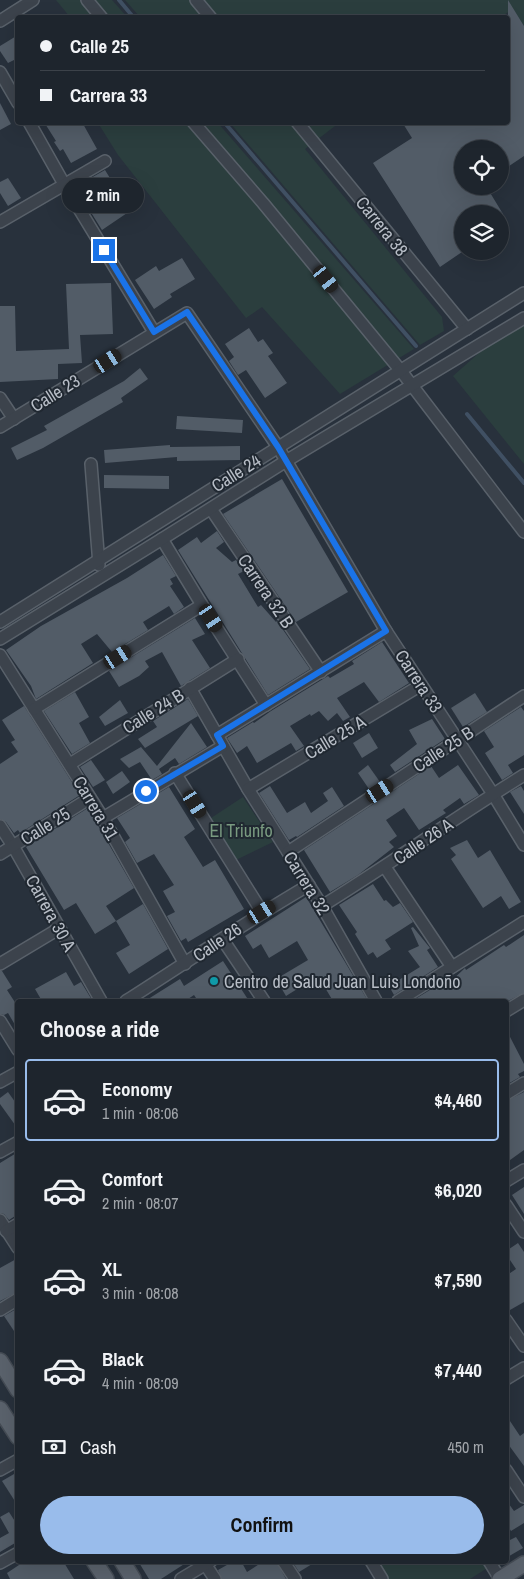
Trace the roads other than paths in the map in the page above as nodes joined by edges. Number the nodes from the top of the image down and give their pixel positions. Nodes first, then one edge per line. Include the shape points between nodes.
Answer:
1 (33, 0) edge
2 (87, 0) edge
3 (196, 0) edge
4 (100, 15) edge
5 (208, 15) edge
6 (0, 21) edge
7 (0, 72) edge
8 (15, 98) edge
9 (31, 125) edge
10 (196, 125) edge
11 (299, 125) edge
12 (105, 161) dead end
13 (64, 184) junction
14 (0, 222) edge
15 (524, 293) edge
16 (187, 312) joint
17 (524, 318) edge
18 (467, 329) junction
19 (154, 332) junction
20 (447, 342) junction
21 (456, 359) junction
22 (401, 371) junction
23 (411, 385) junction
24 (369, 391) junction
25 (0, 398) edge
26 (382, 403) junction
27 (14, 419) junction
28 (0, 427) edge
29 (278, 447) junction
30 (286, 461) junction
31 (91, 464) dead end
32 (211, 509) junction
33 (524, 532) edge
34 (162, 540) junction
35 (99, 560) junction
36 (101, 577) junction
37 (202, 605) junction
38 (0, 622) edge
39 (386, 631) junction
40 (0, 639) edge
41 (0, 655) edge
42 (238, 659) junction
43 (321, 672) junction
44 (421, 685) junction
45 (190, 688) junction
46 (524, 696) edge
47 (266, 705) junction
48 (34, 708) junction
49 (217, 735) junction
50 (458, 740) junction
51 (223, 746) junction
52 (70, 764) junction
53 (175, 774) junction
54 (524, 776) edge
55 (248, 789) junction
56 (493, 794) junction
57 (90, 798) junction
58 (103, 818) junction
59 (0, 826) edge
60 (524, 845) edge
61 (13, 846) junction
62 (288, 852) junction
63 (0, 854) edge
64 (385, 868) junction
65 (309, 885) junction
66 (322, 906) junction
67 (262, 912) junction
68 (524, 922) edge
69 (60, 928) junction
70 (223, 940) junction
71 (0, 964) edge
72 (185, 964) junction
73 (452, 967) junction
74 (100, 999) edge
75 (129, 999) edge
76 (263, 999) edge
77 (375, 999) edge
78 (401, 999) edge
79 (524, 1000) edge
80 (509, 1009) edge
81 (0, 1021) edge
82 (15, 1045) edge
83 (15, 1074) edge
84 (0, 1082) edge
85 (524, 1083) edge
86 (509, 1092) edge
87 (15, 1144) edge
88 (0, 1152) edge
89 (524, 1170) edge
90 (509, 1179) edge
91 (509, 1210) edge
92 (0, 1220) edge
93 (15, 1226) edge
94 (6, 1231) junction
95 (524, 1232) edge
96 (15, 1244) edge
97 (15, 1300) edge
98 (0, 1310) edge
99 (509, 1324) edge
100 (524, 1346) edge
101 (0, 1361) edge
102 (524, 1368) edge
103 (509, 1377) edge
104 (15, 1380) edge
105 (0, 1409) edge
106 (15, 1432) edge
107 (15, 1462) edge
108 (0, 1470) edge
109 (509, 1474) edge
110 (524, 1496) edge
111 (15, 1554) edge
112 (0, 1563) edge
113 (96, 1564) edge
114 (124, 1564) edge
115 (203, 1564) edge
116 (207, 1564) edge
117 (285, 1564) edge
118 (373, 1564) edge
119 (491, 1564) edge
120 (524, 1564) edge
121 (106, 1579) edge
122 (133, 1579) edge
123 (181, 1579) edge
124 (215, 1579) edge
125 (295, 1579) edge
126 (382, 1579) edge
127 (500, 1579) edge

1 - 6 street
2 - 4 street
3 - 5 street
7 - 8 street
9 - 13 street
10 - 22 street
11 - 18 street, Carrera 38
12 - 13 street
13 - 14 street
13 - 19 street
15 - 18 street, Calle 24
16 - 19 street, Calle 23
16 - 29 street, Carrera 33
17 - 21 street, Calle 24
18 - 20 street, Calle 24
19 - 27 street, Calle 23
20 - 21 street via 445,350 448,356
20 - 22 street, Calle 24
21 - 23 street, Calle 24
22 - 23 street
22 - 24 street, Calle 24
23 - 26 street, Calle 24
23 - 33 street
24 - 26 street via 384,393
24 - 29 street, Calle 24
25 - 27 street
26 - 30 street, Calle 24
27 - 28 street, Calle 23
29 - 30 street, Carrera 33
29 - 35 street, Calle 24
30 - 32 street, Calle 24
30 - 39 street, Carrera 33
31 - 35 street
32 - 34 street, Calle 24
32 - 43 street, Carrera 32 B
34 - 36 street, Calle 24
34 - 37 street
35 - 36 street
35 - 38 street, Calle 24
36 - 40 street, Calle 24
37 - 42 street
37 - 48 street
39 - 43 street
39 - 44 street, Carrera 33
41 - 48 street, Carrera 31
42 - 45 street, Calle 24 B
42 - 47 street
43 - 47 street
44 - 50 street, Carrera 33
44 - 55 street, Calle 25 A
45 - 49 street, Carrera 32
45 - 52 street, Calle 24 B
46 - 50 street, Calle 25 B
47 - 49 street
48 - 52 street, Carrera 31
49 - 51 street, Carrera 32
50 - 56 street, Carrera 33
50 - 62 street, Calle 25 B
51 - 53 street
51 - 55 street, Carrera 32
52 - 57 street, Carrera 31
53 - 58 street
53 - 67 street
54 - 56 street, Calle 26 A
55 - 62 street, Carrera 32
56 - 60 street, Carrera 33
56 - 64 street, Calle 26 A
57 - 58 street, Carrera 31
57 - 61 street, Calle 25
58 - 72 street, Carrera 31
59 - 61 street, Carrera 30 A
61 - 63 street, Calle 25
61 - 69 street, Carrera 30 A
62 - 65 street, Carrera 32
64 - 66 street, Calle 26 A
64 - 73 street
65 - 66 street, Carrera 32
65 - 67 street, Calle 26
66 - 77 street, Carrera 32
67 - 70 street, Calle 26
68 - 73 street
69 - 71 street
69 - 74 street, Carrera 30 A
70 - 72 street, Calle 26
70 - 76 street
72 - 75 street, Calle 26
73 - 78 street
79 - 80 street
81 - 82 street
83 - 84 street
85 - 86 street
87 - 88 street
89 - 90 street
91 - 95 street
92 - 94 street
93 - 94 street
94 - 96 street
97 - 98 street
99 - 100 street
101 - 104 main road
102 - 103 street
105 - 106 main road
107 - 108 street
109 - 110 street
111 - 112 street
113 - 121 main road
114 - 122 main road
115 - 123 street
116 - 124 street
117 - 125 street
118 - 126 street
119 - 127 street
120 - 127 main road

